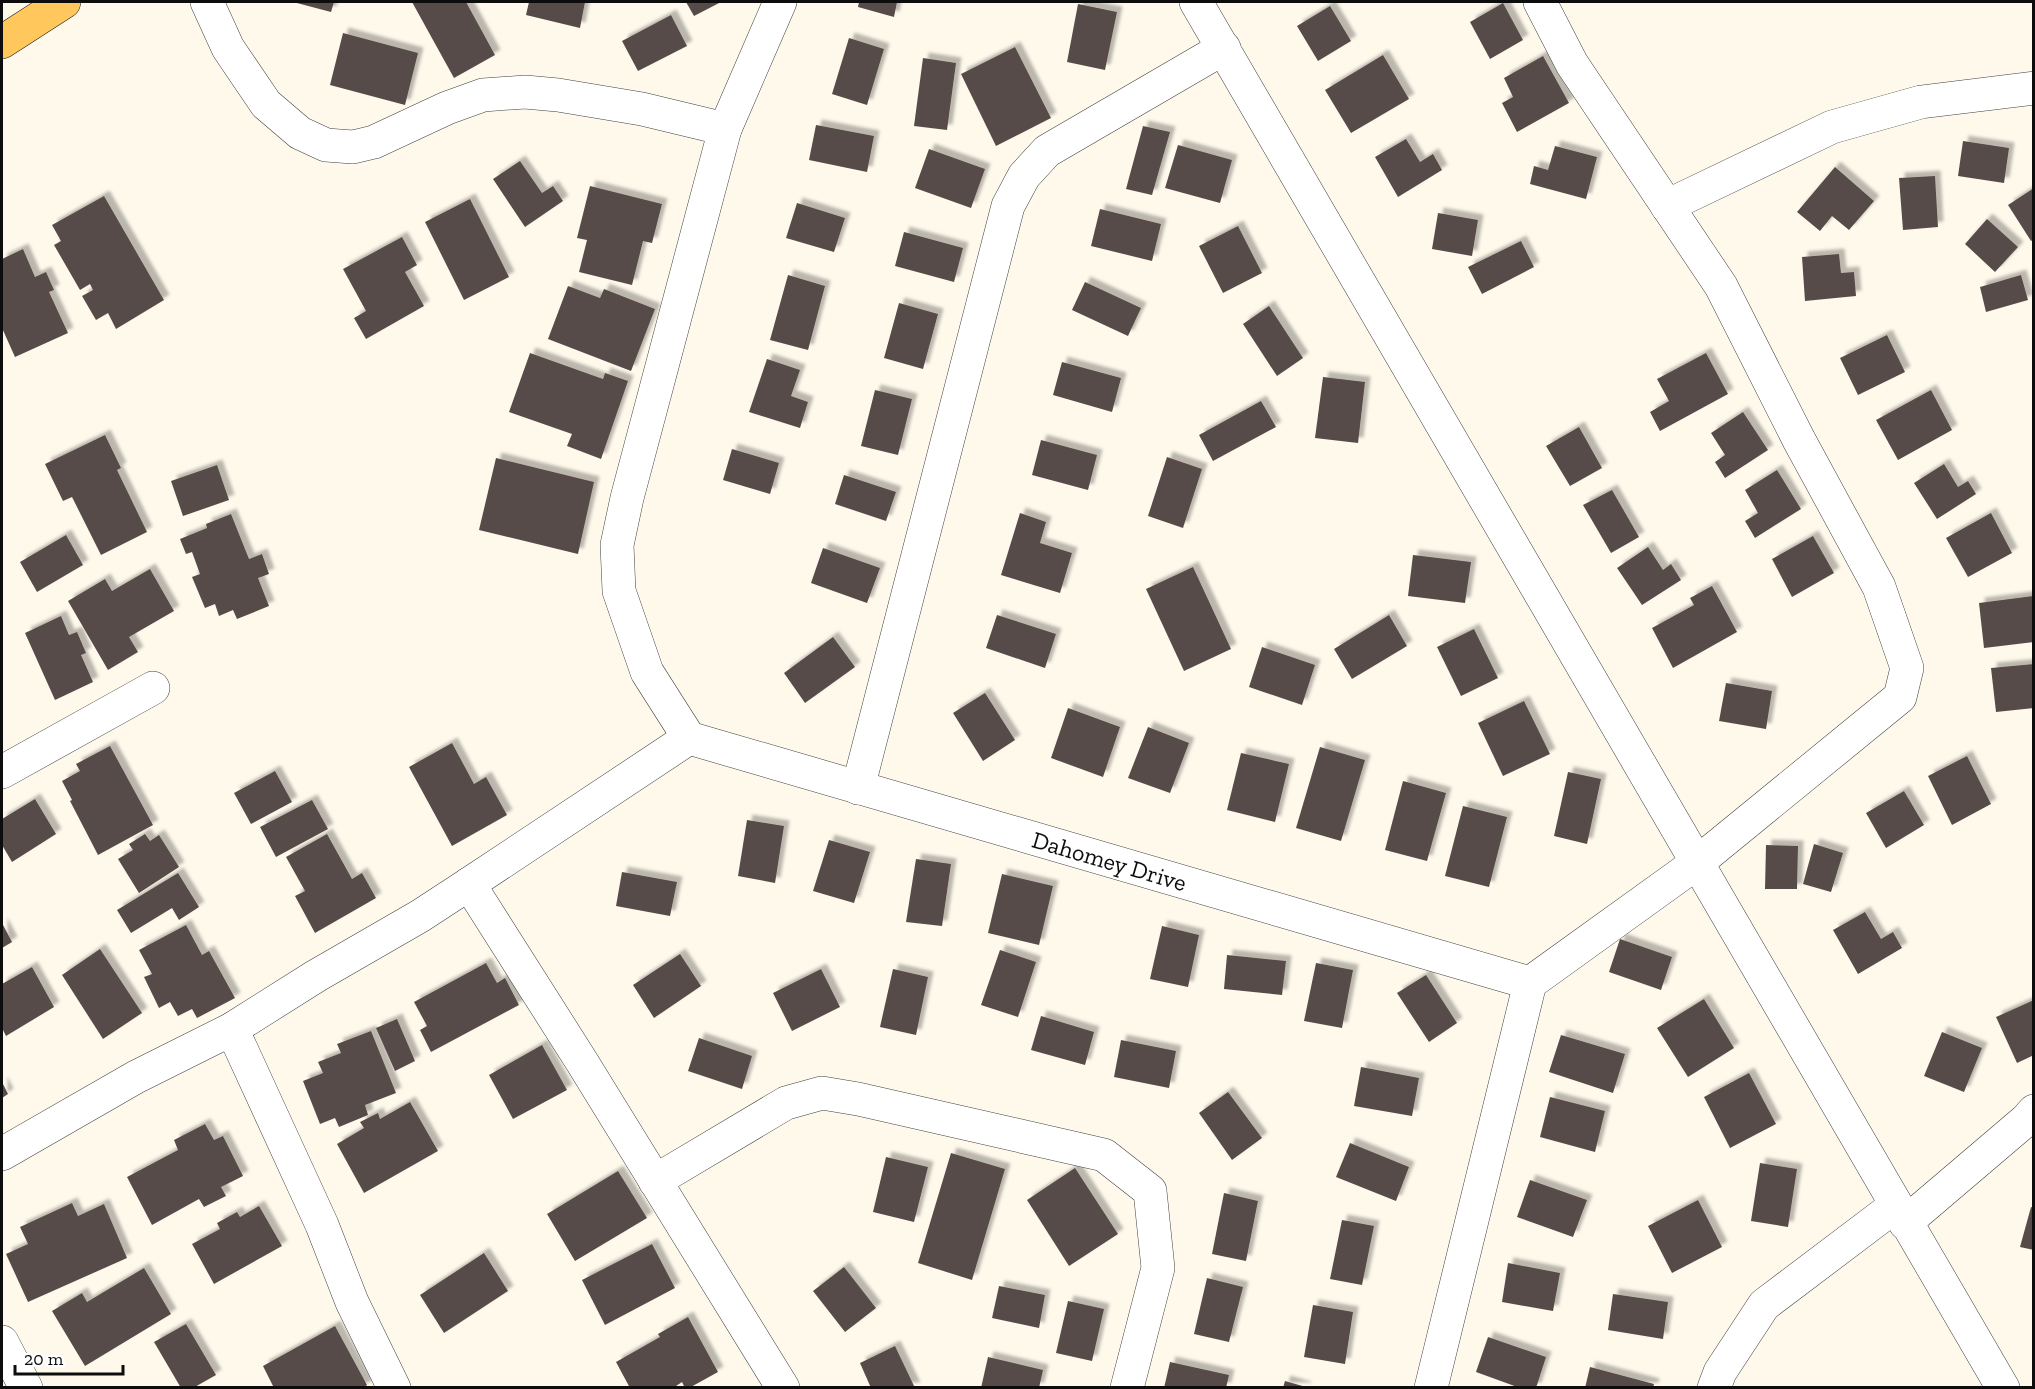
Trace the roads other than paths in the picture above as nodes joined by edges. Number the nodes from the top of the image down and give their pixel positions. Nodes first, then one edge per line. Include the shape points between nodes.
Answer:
1 (64, 2) edge
2 (207, 2) edge
3 (780, 2) edge
4 (1196, 2) edge
5 (1540, 2) edge
6 (2, 42) edge
7 (1224, 48) junction
8 (2034, 88) edge
9 (725, 129) junction
10 (1667, 206) junction
11 (153, 688) dead end
12 (689, 738) junction
13 (2, 772) edge
14 (858, 788) junction
15 (1698, 862) junction
16 (470, 884) junction
17 (1530, 983) junction
18 (232, 1029) junction
19 (2034, 1111) edge
20 (2, 1154) edge
21 (655, 1181) junction
22 (1900, 1214) junction
23 (2, 1342) edge
24 (26, 1388) edge
25 (394, 1388) edge
26 (783, 1388) edge
27 (1127, 1388) edge
28 (1431, 1388) edge
29 (1714, 1388) edge
30 (2003, 1388) edge

1 - 6 main road
2 - 9 street via 228,48 266,104 300,133 326,145 353,147 374,142 483,95 525,92 642,109
3 - 9 street
4 - 7 street
5 - 10 street via 1572,64
7 - 14 street via 1047,151 1024,176 1008,206
7 - 15 street
8 - 10 street via 1921,102 1832,127
9 - 12 street via 617,545 619,591 647,672
10 - 15 street via 1720,286 1879,587 1907,668 1900,697
11 - 13 street
12 - 14 street, Dahomey Drive
12 - 16 street
14 - 17 street, Dahomey Drive
15 - 17 street
15 - 22 street
16 - 18 street
16 - 21 street
17 - 28 street
18 - 20 street via 136,1077
18 - 25 street
19 - 22 street
21 - 26 street
21 - 27 street via 786,1103 822,1093 1104,1155 1150,1191 1158,1268
22 - 29 street via 1764,1305 1720,1372
22 - 30 street
23 - 24 street

